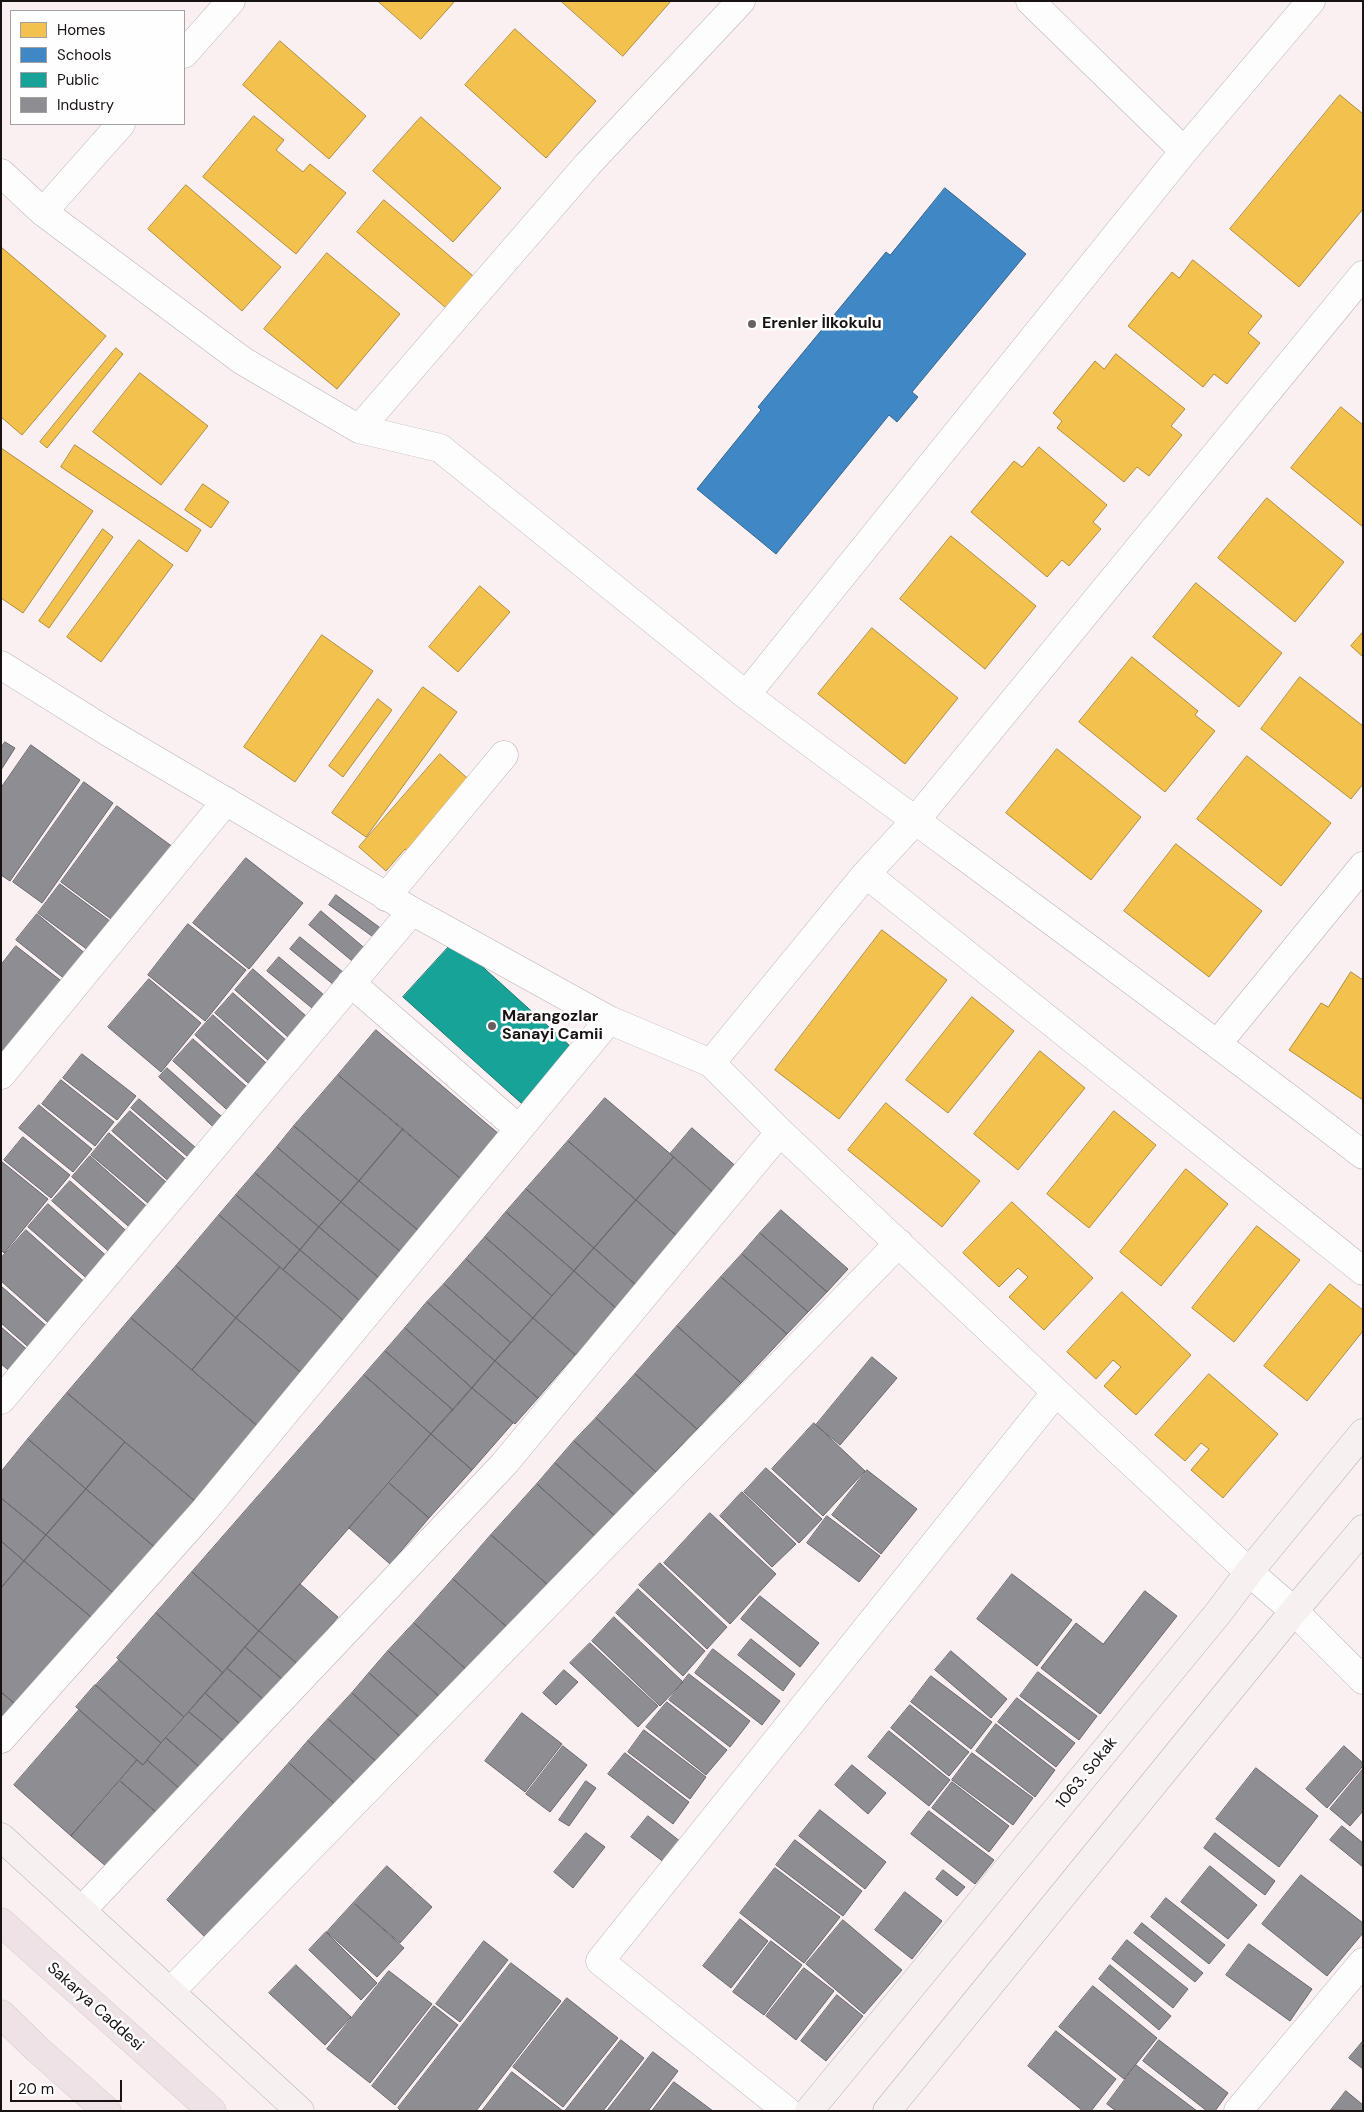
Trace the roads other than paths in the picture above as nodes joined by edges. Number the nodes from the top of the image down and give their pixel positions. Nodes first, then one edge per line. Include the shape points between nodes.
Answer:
1 (231, 1) edge
2 (741, 1) edge
3 (1030, 1) edge
4 (1311, 1) edge
5 (185, 53) edge
6 (121, 125) edge
7 (1184, 151) junction
8 (1, 173) edge
9 (43, 212) junction
10 (1363, 275) edge
11 (359, 429) junction
12 (1, 665) edge
13 (746, 695) junction
14 (504, 755) dead end
15 (226, 801) junction
16 (915, 821) junction
17 (1363, 866) edge
18 (866, 874) junction
19 (386, 897) junction
20 (412, 912) junction
21 (351, 983) junction
22 (609, 1020) junction
23 (1218, 1043) junction
24 (711, 1062) junction
25 (1, 1075) edge
26 (519, 1129) junction
27 (780, 1132) junction
28 (1363, 1155) edge
29 (898, 1243) junction
30 (1363, 1271) edge
31 (1056, 1392) junction
32 (1, 1400) edge
33 (1363, 1433) edge
34 (1363, 1529) edge
35 (1249, 1572) junction
36 (1294, 1611) junction
37 (1363, 1680) edge
38 (1, 1740) edge
39 (1, 1837) edge
40 (82, 1910) junction
41 (1, 1922) edge
42 (1363, 1962) edge
43 (171, 1991) junction
44 (1, 2014) edge
45 (107, 2111) edge
46 (212, 2111) edge
47 (300, 2111) edge
48 (787, 2111) edge
49 (809, 2111) edge
50 (888, 2111) edge
51 (1238, 2111) edge

1 - 5 street
2 - 11 street via 588,164
3 - 7 street
4 - 7 street
6 - 9 street
7 - 13 street
8 - 9 street
9 - 11 street via 243,361
10 - 16 street
11 - 13 street via 440,448
12 - 15 street
13 - 16 street
14 - 19 street
15 - 19 street
15 - 25 street
16 - 18 street
16 - 23 street
17 - 23 street
18 - 24 street
18 - 30 street
19 - 20 street
20 - 21 street
20 - 22 street
21 - 26 street
21 - 32 street
22 - 24 street
22 - 26 street
23 - 28 street
24 - 27 street
26 - 38 street via 204,1512
27 - 29 street
27 - 40 street via 504,1464
29 - 31 street
29 - 43 street
31 - 35 street
31 - 48 street via 600,1961
33 - 35 main road, 1063. Sokak
34 - 36 main road
35 - 36 street
35 - 49 main road, 1063. Sokak
36 - 37 street
36 - 50 main road
39 - 40 main road
40 - 43 main road
41 - 46 main road, Sakarya Caddesi
42 - 51 street
43 - 47 main road
44 - 45 main road

